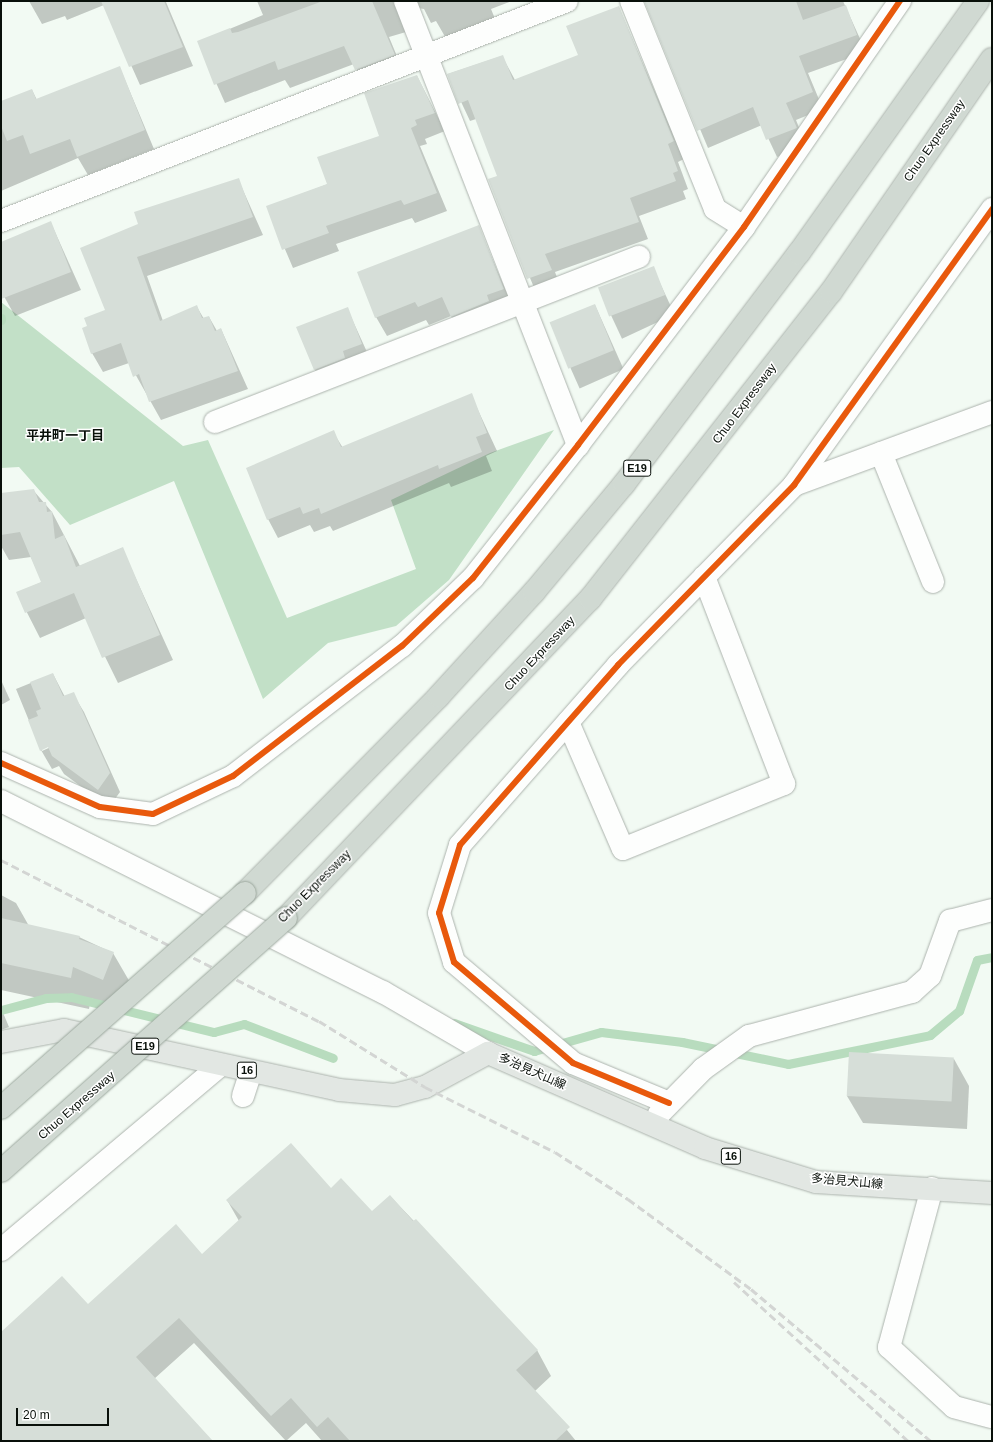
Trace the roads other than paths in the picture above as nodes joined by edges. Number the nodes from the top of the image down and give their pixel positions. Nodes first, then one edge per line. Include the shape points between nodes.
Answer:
1 (405, 1) edge
2 (567, 1) edge
3 (631, 1) edge
4 (900, 1) edge
5 (978, 1) edge
6 (426, 55) junction
7 (992, 59) edge
8 (992, 209) edge
9 (1, 221) edge
10 (744, 227) junction
11 (639, 257) dead end
12 (523, 302) junction
13 (992, 412) edge
14 (215, 422) dead end
15 (578, 445) junction
16 (881, 453) junction
17 (794, 485) junction
18 (704, 577) junction
19 (932, 582) dead end
20 (568, 722) junction
21 (1, 763) edge
22 (1, 801) edge
23 (992, 910) edge
24 (1, 1042) edge
25 (488, 1053) junction
26 (221, 1065) junction
27 (251, 1071) junction
28 (243, 1096) dead end
29 (669, 1104) junction
30 (1, 1108) edge
31 (650, 1124) junction
32 (1, 1171) edge
33 (932, 1188) junction
34 (992, 1193) edge
35 (1, 1250) edge
36 (992, 1416) edge

1 - 6 street
2 - 6 street
3 - 10 street via 715,209
4 - 10 street
5 - 30 highway, E19, bridge via 799,253 624,484 534,592 439,696 245,893
6 - 9 street
6 - 12 street
7 - 32 highway, Chuo Expressway / E19, bridge via 831,292 595,593 495,703 286,918
8 - 17 street
10 - 15 street
11 - 12 street
12 - 14 street
12 - 15 street
13 - 16 street
15 - 21 street via 473,578 402,646 233,776 153,814 100,807
16 - 17 street
16 - 19 street
17 - 18 street
18 - 20 street
18 - 20 street via 784,784 622,849
20 - 29 street via 460,845 439,913 454,962 573,1063
22 - 25 street via 383,992
23 - 29 street via 950,921 930,976 912,992 750,1036 703,1069
24 - 26 main road, 多治見犬山線 / 16 via 64,1030
25 - 27 main road, 多治見犬山線 / 16 via 425,1087 395,1095 339,1090
25 - 31 main road, 多治見犬山線 / 16
26 - 27 main road, 多治見犬山線 / 16
26 - 35 street
27 - 28 street
29 - 31 street
31 - 33 main road, 多治見犬山線 / 16 via 705,1148 816,1182
33 - 34 main road, 多治見犬山線 / 16
33 - 36 street via 889,1347 954,1407

